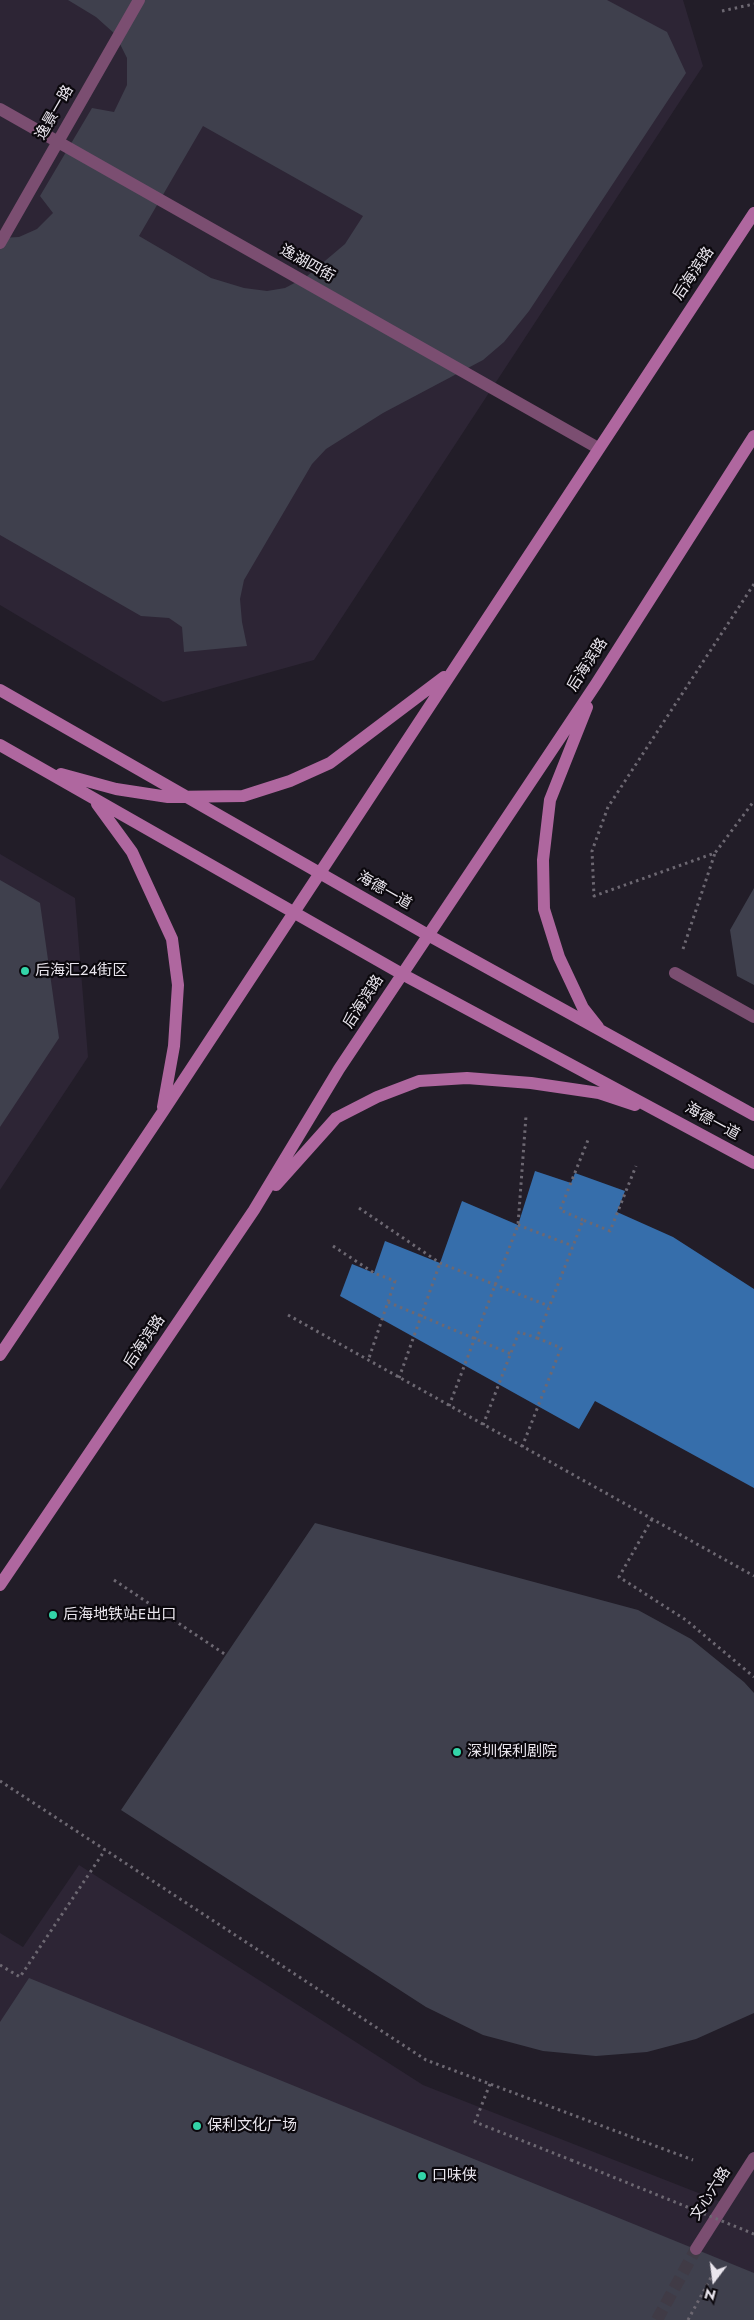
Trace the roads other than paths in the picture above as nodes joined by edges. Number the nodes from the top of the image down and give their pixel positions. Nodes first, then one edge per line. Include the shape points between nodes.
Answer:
1 (139, 0) edge
2 (0, 109) edge
3 (58, 142) junction
4 (754, 212) edge
5 (0, 243) edge
6 (754, 436) edge
7 (598, 448) junction
8 (452, 671) junction
9 (596, 684) junction
10 (0, 690) edge
11 (0, 744) edge
12 (42, 769) junction
13 (186, 797) junction
14 (320, 873) junction
15 (294, 912) junction
16 (428, 935) junction
17 (674, 973) road end
18 (402, 974) junction
19 (754, 1017) edge
20 (603, 1032) junction
21 (162, 1112) junction
22 (665, 1115) junction
23 (754, 1115) edge
24 (754, 1164) edge
25 (254, 1210) junction
26 (0, 1355) edge
27 (0, 1585) edge
28 (754, 2158) edge
29 (696, 2249) tunnel mouth

1 - 3 street, 逸景一路
2 - 3 street, 逸湖四街
3 - 5 street, 逸景一路
3 - 7 street, 逸湖四街
4 - 7 main road, 后海滨路
6 - 9 main road, 后海滨路
7 - 8 main road, 后海滨路
8 - 13 main road via 330,763 290,781 243,796
8 - 14 main road, 后海滨路
9 - 16 main road, 后海滨路
9 - 20 main road via 550,800 543,860 544,909 559,957 583,1008
10 - 13 main road, 海德一道
11 - 12 main road, 海德一道
12 - 13 main road via 116,789
12 - 15 main road, 海德一道
12 - 21 main road via 100,805 132,852 172,939 178,985 174,1046
13 - 14 main road, 海德一道
14 - 15 main road, 后海滨路
14 - 16 main road, 海德一道
15 - 18 main road, 海德一道
15 - 21 main road, 后海滨路
16 - 18 main road, 后海滨路
16 - 20 main road, 海德一道
17 - 19 street
18 - 22 main road, 海德一道
18 - 25 main road, 后海滨路 via 339,1069
20 - 23 main road, 海德一道
21 - 26 main road, 后海滨路
22 - 24 main road, 海德一道
22 - 25 main road via 598,1094 531,1083 467,1078 419,1081 336,1118
25 - 27 main road, 后海滨路
28 - 29 street, 文心六路

